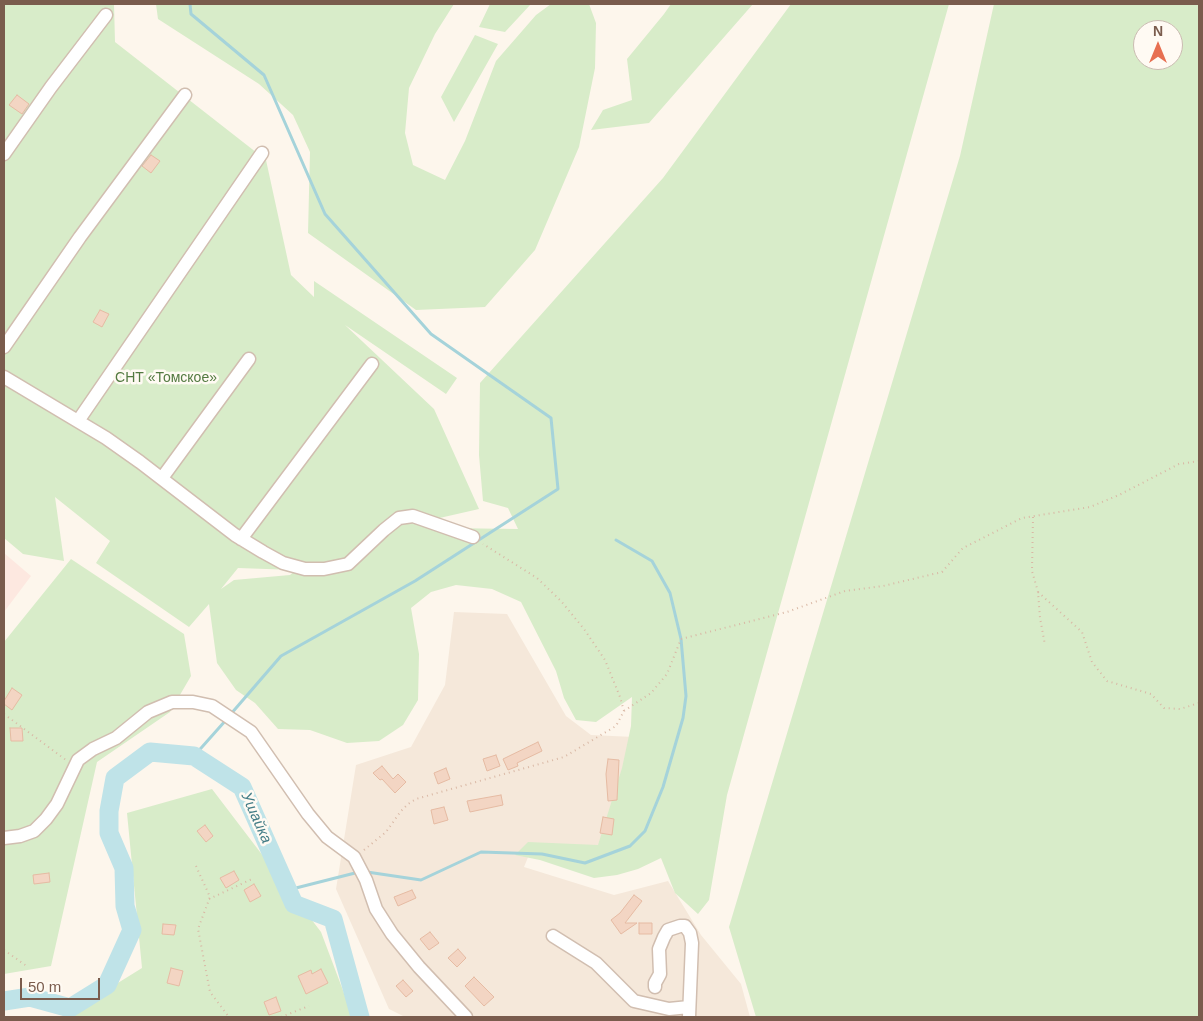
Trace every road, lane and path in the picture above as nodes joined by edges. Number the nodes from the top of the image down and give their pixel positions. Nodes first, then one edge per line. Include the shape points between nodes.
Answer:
1 (106, 15) dead end
2 (185, 95) dead end
3 (262, 153) dead end
4 (4, 154) edge
5 (4, 347) edge
6 (249, 359) dead end
7 (372, 364) dead end
8 (4, 377) edge
9 (78, 421) junction
10 (1199, 461) edge
11 (162, 478) junction
12 (1033, 517) junction
13 (473, 537) joint
14 (241, 539) junction
15 (1038, 592) junction
16 (1045, 645) dead end
17 (1199, 703) edge
18 (624, 712) junction
19 (4, 714) edge
20 (74, 766) junction
21 (4, 838) edge
22 (354, 857) junction
23 (196, 866) dead end
24 (252, 879) dead end
25 (209, 899) junction
26 (553, 936) dead end
27 (4, 950) edge
28 (28, 967) dead end
29 (655, 987) dead end
30 (309, 1006) dead end
31 (689, 1012) edge
32 (229, 1017) edge
33 (281, 1017) edge
34 (466, 1017) edge

1 - 4 street
2 - 5 street
3 - 9 street
6 - 11 street
7 - 14 street
8 - 9 street
9 - 11 street
10 - 12 path via 1180,464 1090,507
11 - 14 street
12 - 15 path via 1032,572
12 - 18 path via 1022,518 963,548 942,572 845,591 787,612 681,639 667,674 650,693
13 - 14 street via 413,516 399,518 348,564 324,570 305,570 283,563
13 - 18 path via 537,578 561,601 605,660
15 - 16 path
15 - 17 path via 1082,632 1092,662 1107,681 1151,694 1164,708 1180,709
18 - 22 path via 616,726 564,757 416,799 401,811 386,832
19 - 20 path
20 - 21 street via 46,819 34,831
20 - 22 street via 86,754 116,738 148,712 172,702 212,706 251,732 308,814 327,837
22 - 34 street via 376,909 392,934 418,967
23 - 25 path
24 - 25 path
25 - 32 path via 198,929 210,992
26 - 31 street via 596,963 634,1001
27 - 28 path
29 - 31 street via 660,974 659,949 664,937 668,930 685,926 692,943
30 - 33 path

